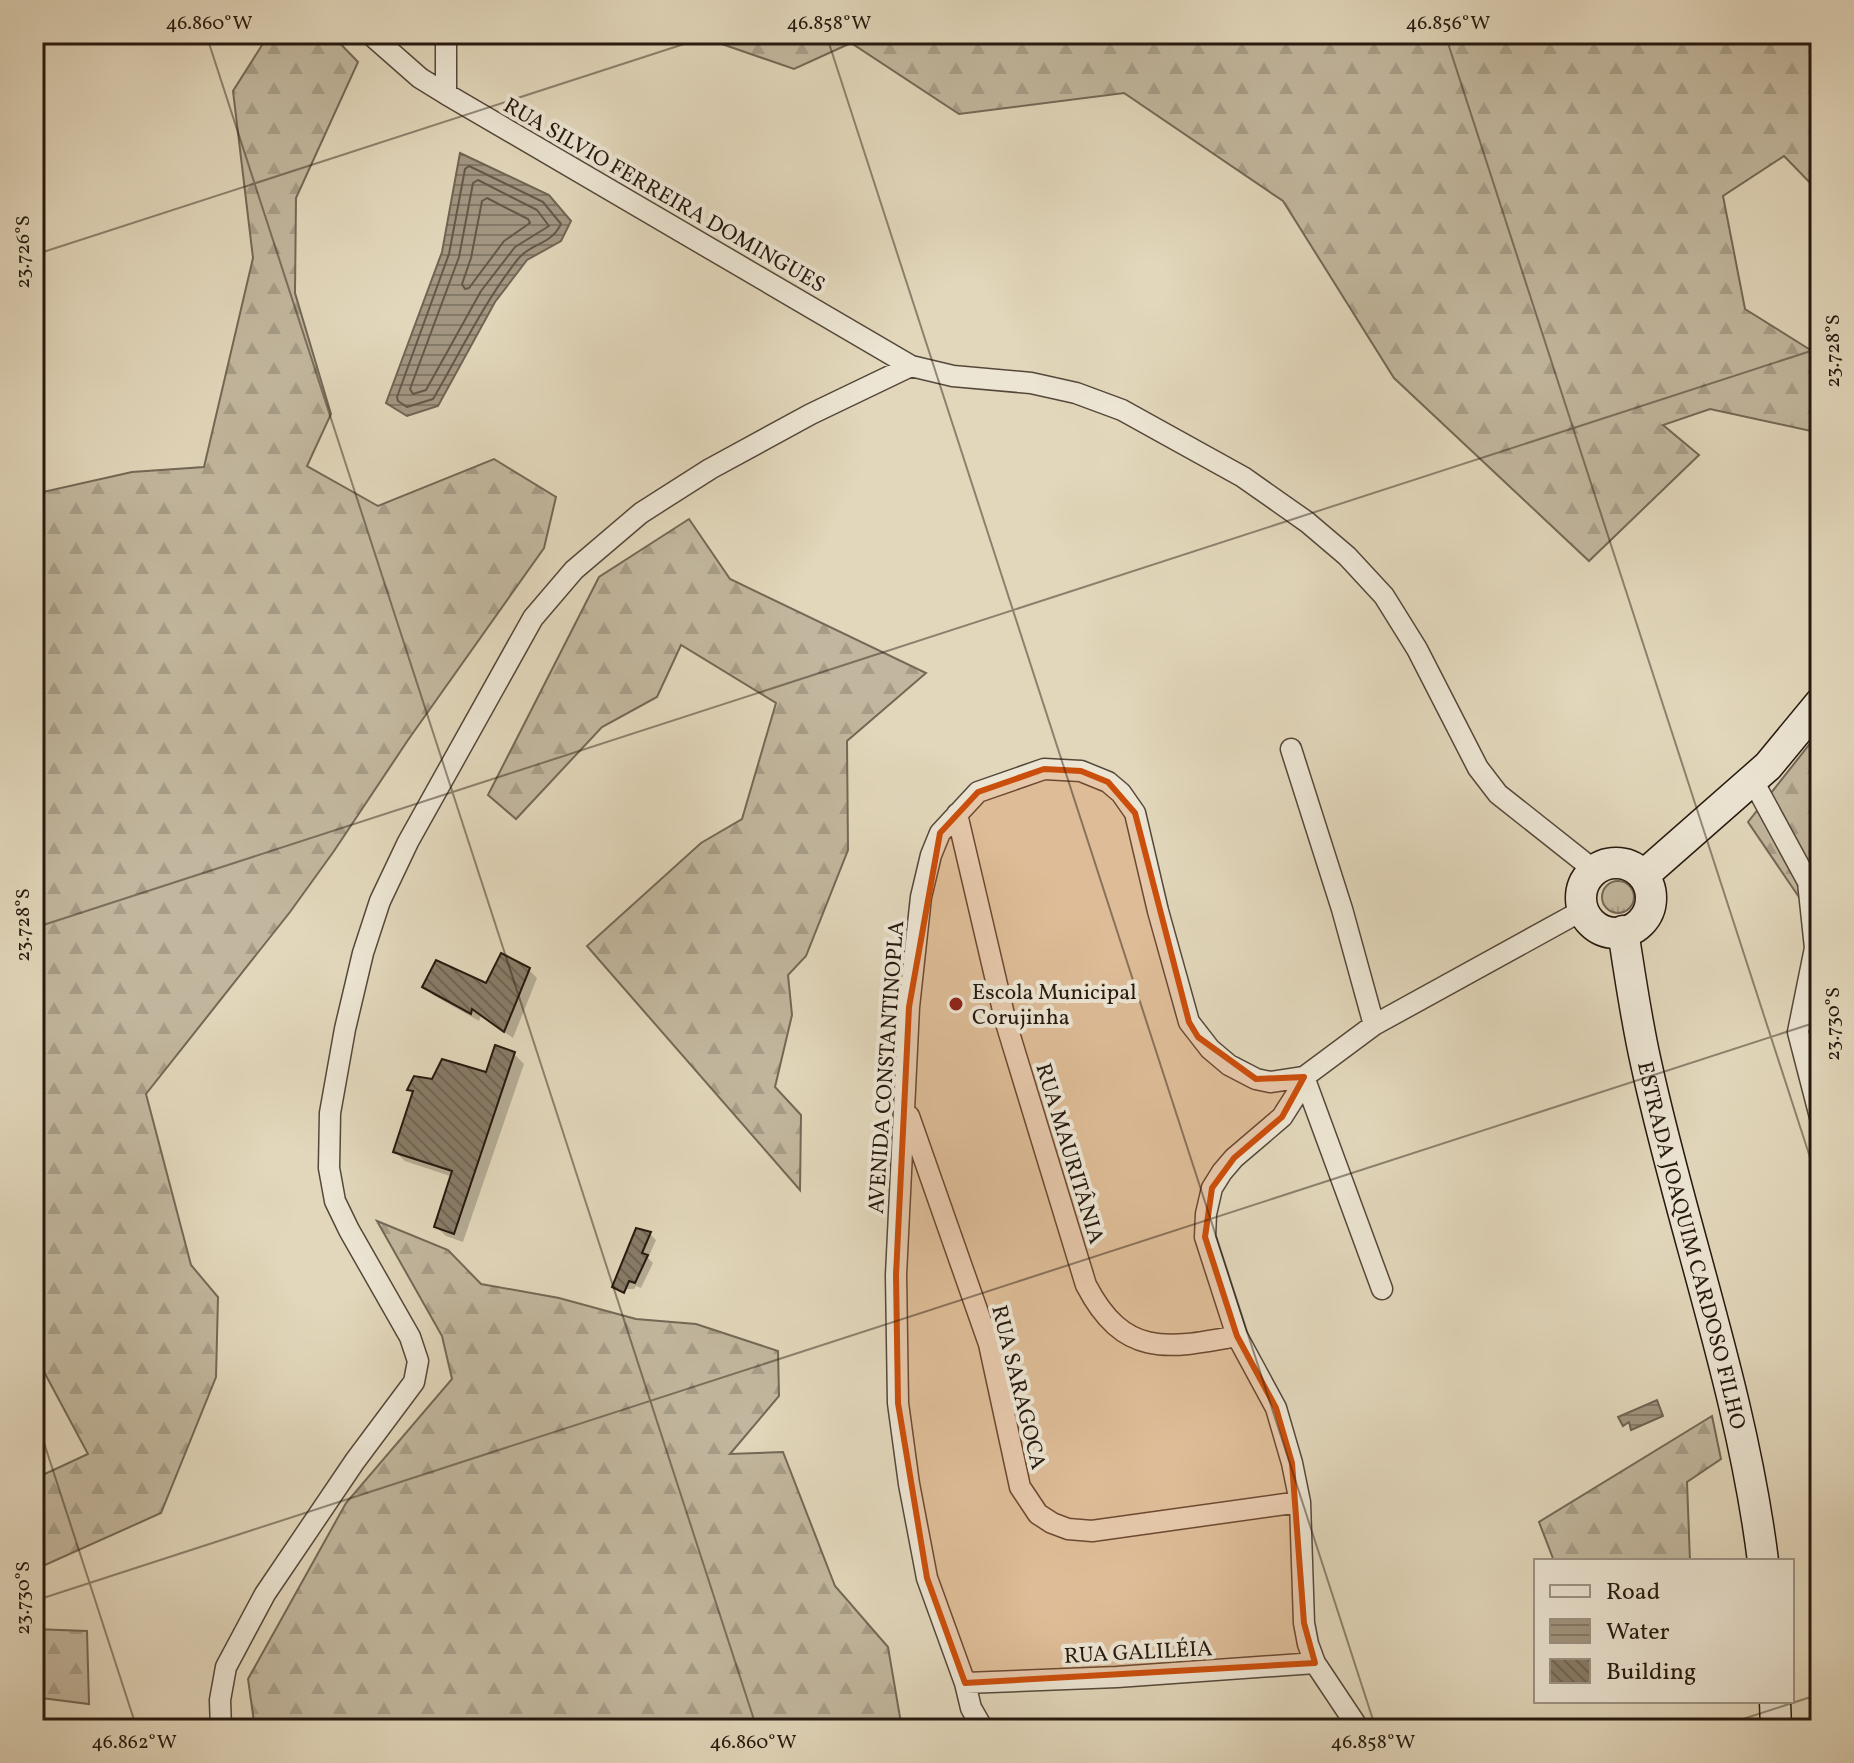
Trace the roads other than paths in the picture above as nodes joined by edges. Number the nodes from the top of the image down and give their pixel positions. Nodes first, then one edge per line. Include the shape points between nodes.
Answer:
1 (370, 34) edge
2 (446, 34) edge
3 (446, 94) junction
4 (911, 366) junction
5 (1820, 703) edge
6 (1291, 749) dead end
7 (1752, 779) junction
8 (957, 814) junction
9 (1594, 870) junction
10 (1644, 875) junction
11 (1583, 910) junction
12 (1623, 931) junction
13 (1374, 1025) junction
14 (1304, 1079) junction
15 (905, 1106) junction
16 (1820, 1117) edge
17 (1382, 1289) dead end
18 (1237, 1336) junction
19 (1300, 1502) junction
20 (1763, 1559) edge
21 (1315, 1663) junction
22 (965, 1683) junction
23 (1775, 1703) edge
24 (221, 1729) edge
25 (983, 1729) edge
26 (1359, 1729) edge
27 (1776, 1729) edge

1 - 3 street, RUA SILVIO FERREIRA DOMINGUES
2 - 3 street
3 - 4 street, RUA SILVIO FERREIRA DOMINGUES
4 - 9 street, RUA SILVIO FERREIRA DOMINGUES via 953,376 1031,383 1122,410 1243,477 1307,522 1384,596 1478,768 1498,794
4 - 24 street via 710,469 641,513 574,570 533,618 408,842 363,953 330,1113 329,1168 335,1201 410,1337 418,1361 414,1382 265,1594 226,1667
5 - 7 street
6 - 13 street
7 - 10 street
7 - 16 street via 1808,882 1815,948 1798,1032
8 - 14 street, AVENIDA CONSTANTINOPLA via 978,792 1044,769 1081,771 1108,782 1135,813 1189,1022 1198,1037 1229,1065 1256,1079
8 - 15 street, AVENIDA CONSTANTINOPLA via 940,833 921,897
8 - 18 street, RUA MAURITÂNIA via 1006,1023 1086,1285 1098,1309 1118,1328 1147,1342 1182,1346
9 - 10 street via 1617,862
9 - 11 street via 1582,890
10 - 12 street via 1652,895 1649,912 1637,927
11 - 12 street via 1604,931
11 - 13 street
12 - 20 street, ESTRADA JOAQUIM CARDOSO FILHO via 1646,1063 1731,1389
13 - 14 street
14 - 17 street
14 - 18 street via 1282,1117 1234,1158 1212,1188 1205,1237
15 - 19 street, RUA SARAGOCA via 989,1344 1020,1487 1038,1514 1068,1529 1092,1531
15 - 22 street, AVENIDA CONSTANTINOPLA via 896,1275 898,1403 927,1578
18 - 19 street via 1276,1408
19 - 21 street via 1304,1623
21 - 22 street, RUA GALILÉIA
21 - 26 street
22 - 25 street, AVENIDA CONSTANTINOPLA
23 - 27 street

